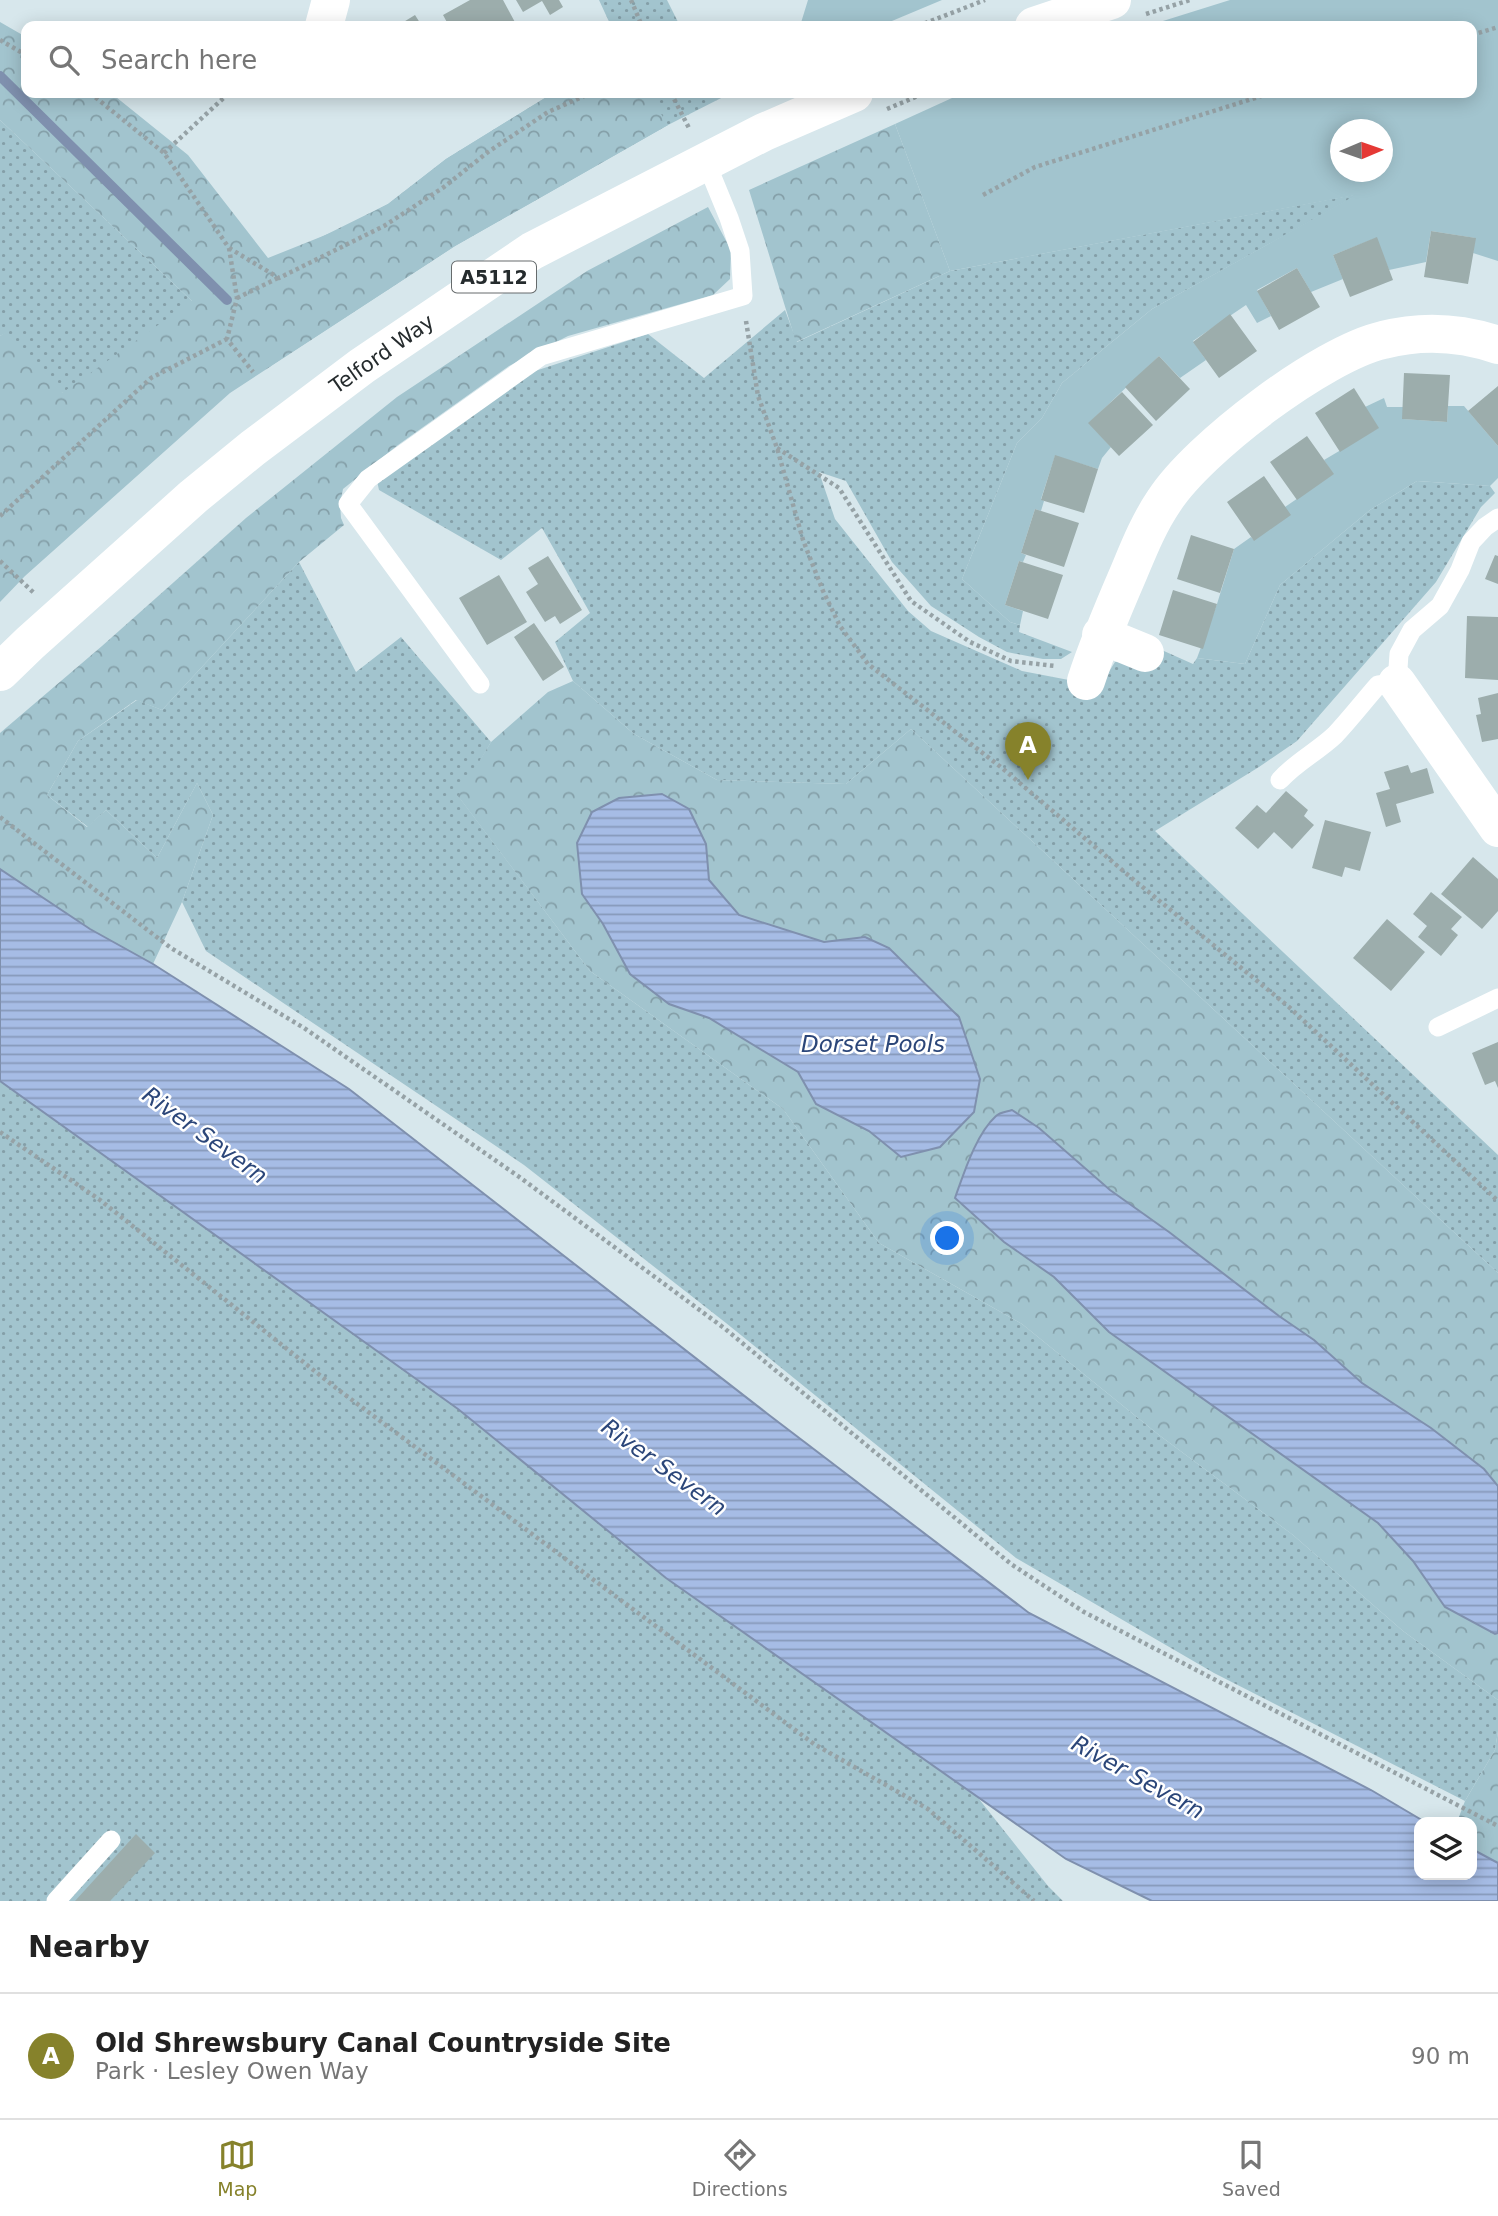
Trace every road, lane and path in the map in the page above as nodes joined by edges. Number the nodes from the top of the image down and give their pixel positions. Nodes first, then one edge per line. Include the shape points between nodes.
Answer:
1 (331, 0) edge
2 (631, 0) edge
3 (985, 0) edge
4 (1190, 0) edge
5 (1123, 9) edge
6 (325, 21) edge
7 (640, 21) edge
8 (931, 21) edge
9 (1060, 21) edge
10 (1498, 27) edge
11 (1477, 33) edge
12 (0, 40) edge
13 (21, 52) edge
14 (96, 98) edge
15 (224, 98) edge
16 (580, 98) edge
17 (674, 98) edge
18 (893, 98) edge
19 (1255, 98) edge
20 (867, 102) edge
21 (698, 146) junction
22 (164, 153) junction
23 (983, 195) dead end
24 (229, 248) junction
25 (279, 278) junction
26 (743, 296) junction
27 (237, 298) junction
28 (227, 339) junction
29 (1498, 345) edge
30 (253, 372) dead end
31 (777, 448) junction
32 (0, 516) edge
33 (1498, 518) edge
34 (0, 561) edge
35 (37, 596) dead end
36 (1101, 635) junction
37 (1145, 653) dead end
38 (0, 672) edge
39 (1072, 674) joint
40 (1396, 682) junction
41 (480, 684) dead end
42 (1279, 780) dead end
43 (0, 817) edge
44 (1498, 828) edge
45 (1498, 998) edge
46 (1438, 1027) dead end
47 (0, 1132) edge
48 (1498, 1201) edge
49 (1498, 1826) edge
50 (111, 1840) dead end
51 (56, 1901) edge
52 (1034, 1901) edge

1 - 6 main road
2 - 7 path
3 - 8 path
4 - 5 path
5 - 9 main road
10 - 11 path
12 - 13 path
14 - 22 path
15 - 22 path
16 - 25 path via 548,112 384,226
17 - 21 path
18 - 20 path
19 - 23 path via 1035,167
20 - 21 main road, Telford Way / A5112
21 - 26 lane via 740,251
21 - 38 main road, Telford Way / A5112 via 362,366 193,497
22 - 24 path
24 - 25 path
24 - 27 path
25 - 27 path
26 - 31 path via 758,396
26 - 41 lane via 541,356 368,479 348,504
27 - 28 path
28 - 30 path
28 - 32 path via 151,378
29 - 36 main road via 1450,333 1419,334 1354,349 1236,427 1164,500
31 - 39 path via 839,488 911,601 970,642 1011,661
31 - 48 path via 823,591 840,626 869,664 1002,768 1289,1007
33 - 40 lane via 1471,542 1440,606 1412,629 1399,654
34 - 35 path
36 - 37 main road
36 - 39 main road
40 - 42 lane via 1378,684 1335,735
40 - 44 main road
43 - 49 path via 170,948 304,1028 518,1176 724,1328 1032,1578 1084,1612
45 - 46 lane
47 - 52 path via 100,1200 336,1388 814,1744 928,1809
50 - 51 lane

